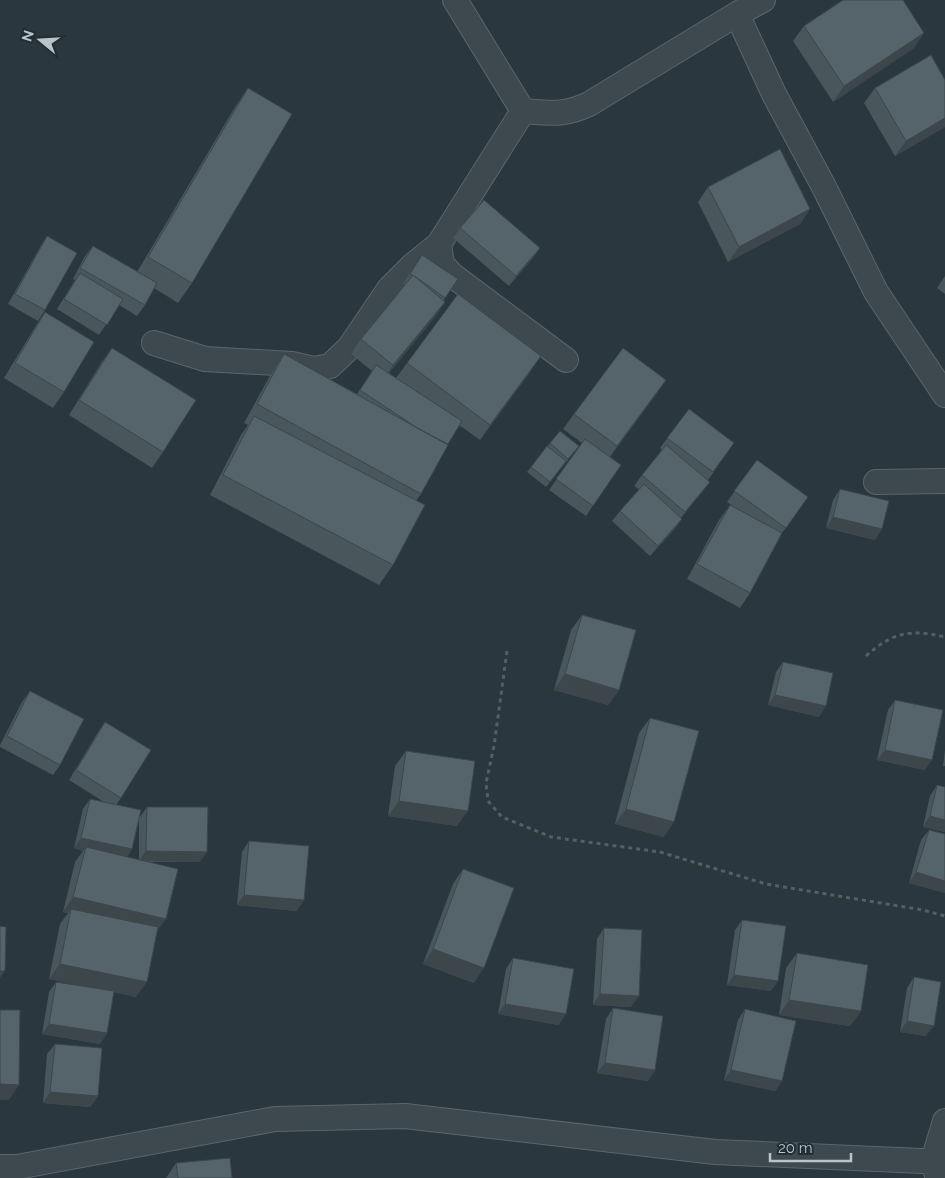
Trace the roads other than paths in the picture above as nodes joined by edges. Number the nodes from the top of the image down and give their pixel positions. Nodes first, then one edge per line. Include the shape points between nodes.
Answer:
1 (455, 0) edge
2 (763, 0) edge
3 (738, 14) junction
4 (523, 111) junction
5 (439, 244) junction
6 (154, 343) dead end
7 (566, 360) dead end
8 (945, 395) edge
9 (945, 481) edge
10 (876, 482) dead end
11 (945, 1121) edge
12 (939, 1167) edge
13 (11, 1171) edge

1 - 4 street
2 - 3 street
3 - 4 street via 573,112
3 - 8 street via 774,94 876,292
4 - 5 street
5 - 6 street via 389,289 349,348 330,366 314,369 292,364 206,359
5 - 7 street via 442,264 452,275
9 - 10 street
11 - 12 street
12 - 13 street via 715,1152 405,1116 274,1119

